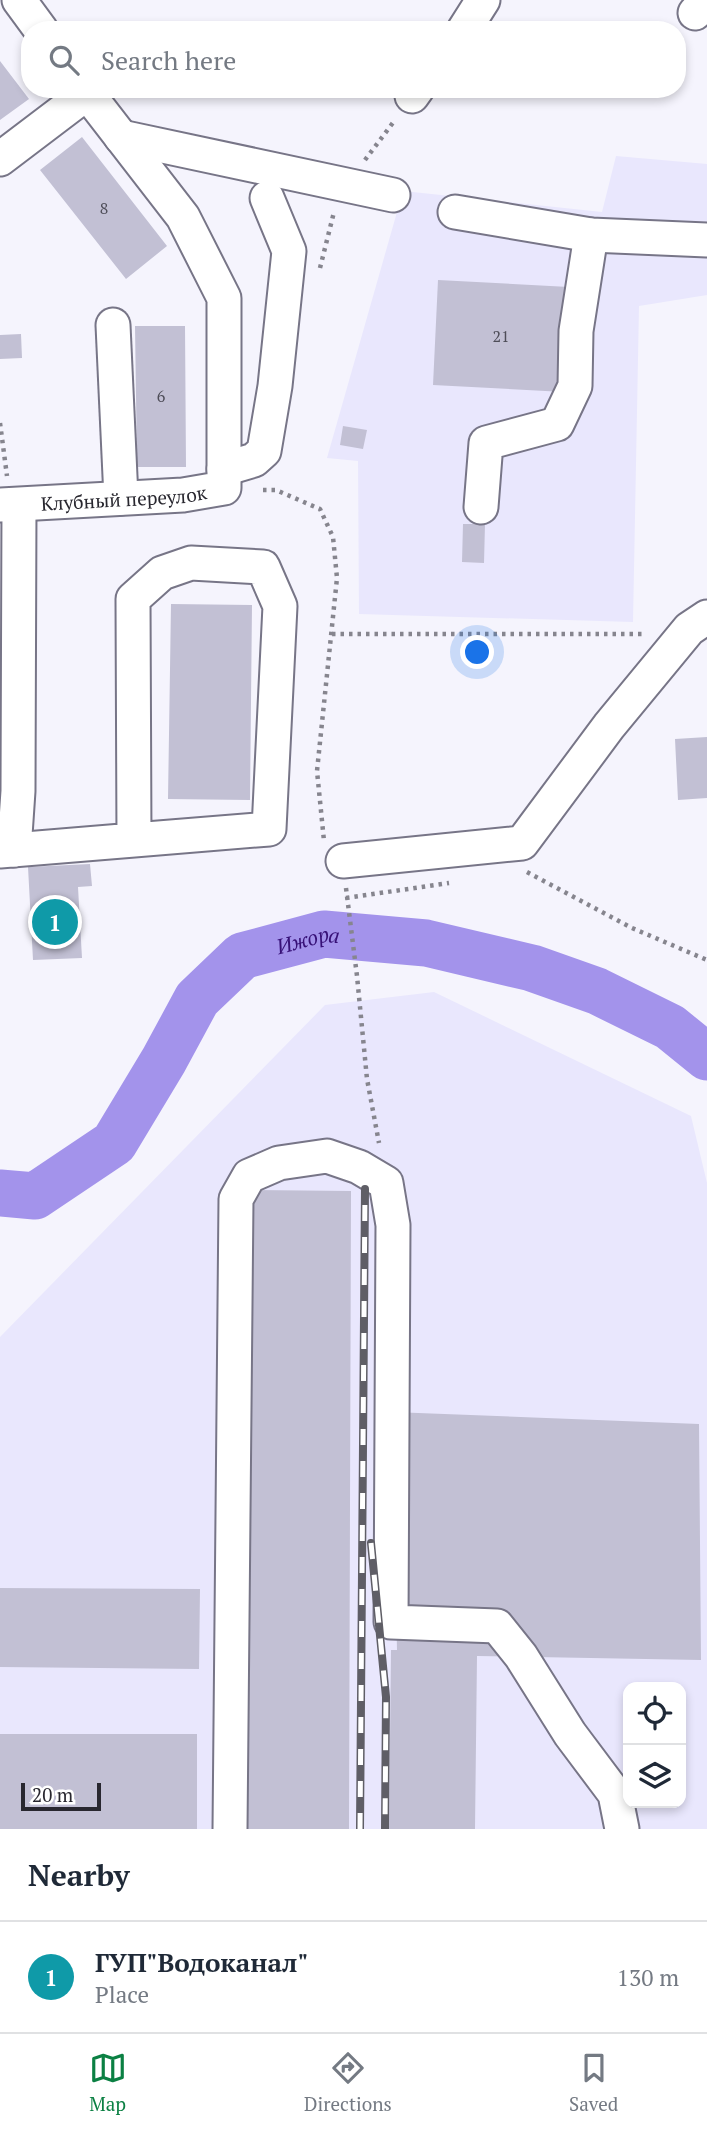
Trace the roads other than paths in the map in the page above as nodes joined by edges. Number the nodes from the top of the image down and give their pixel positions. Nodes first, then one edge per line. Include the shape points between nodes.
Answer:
1 (19, 0) edge
2 (483, 0) edge
3 (34, 21) edge
4 (470, 21) edge
5 (77, 98) edge
6 (91, 98) edge
7 (121, 137) junction
8 (0, 159) edge
9 (393, 195) dead end
10 (267, 198) dead end
11 (455, 212) dead end
12 (590, 235) junction
13 (707, 240) edge
14 (113, 325) dead end
15 (223, 469) junction
16 (121, 498) junction
17 (10, 505) edge
18 (481, 507) dead end
19 (698, 623) edge
20 (9, 639) edge
21 (8, 720) edge
22 (134, 840) junction
23 (7, 850) edge
24 (343, 861) road end
25 (230, 1829) edge
26 (622, 1829) edge

1 - 3 street
2 - 4 street
5 - 8 street
6 - 7 street, Клубный переулок
7 - 9 street
7 - 15 street, Клубный переулок via 183,217 224,298
10 - 15 street via 289,251 275,386 264,451 254,460
11 - 12 street
12 - 13 street
12 - 18 street via 576,331 575,386 557,424 486,443
14 - 16 street
15 - 16 street, Клубный переулок via 224,488
16 - 17 street, Клубный переулок
17 - 20 street
19 - 24 street via 609,726 522,842
20 - 21 street
21 - 23 street via 18,791
22 - 22 street via 269,829 280,606 263,567 191,563 162,573 133,599
22 - 23 street
25 - 26 street via 236,1199 249,1176 279,1163 327,1156 386,1183 393,1225 391,1622 497,1626 615,1794

